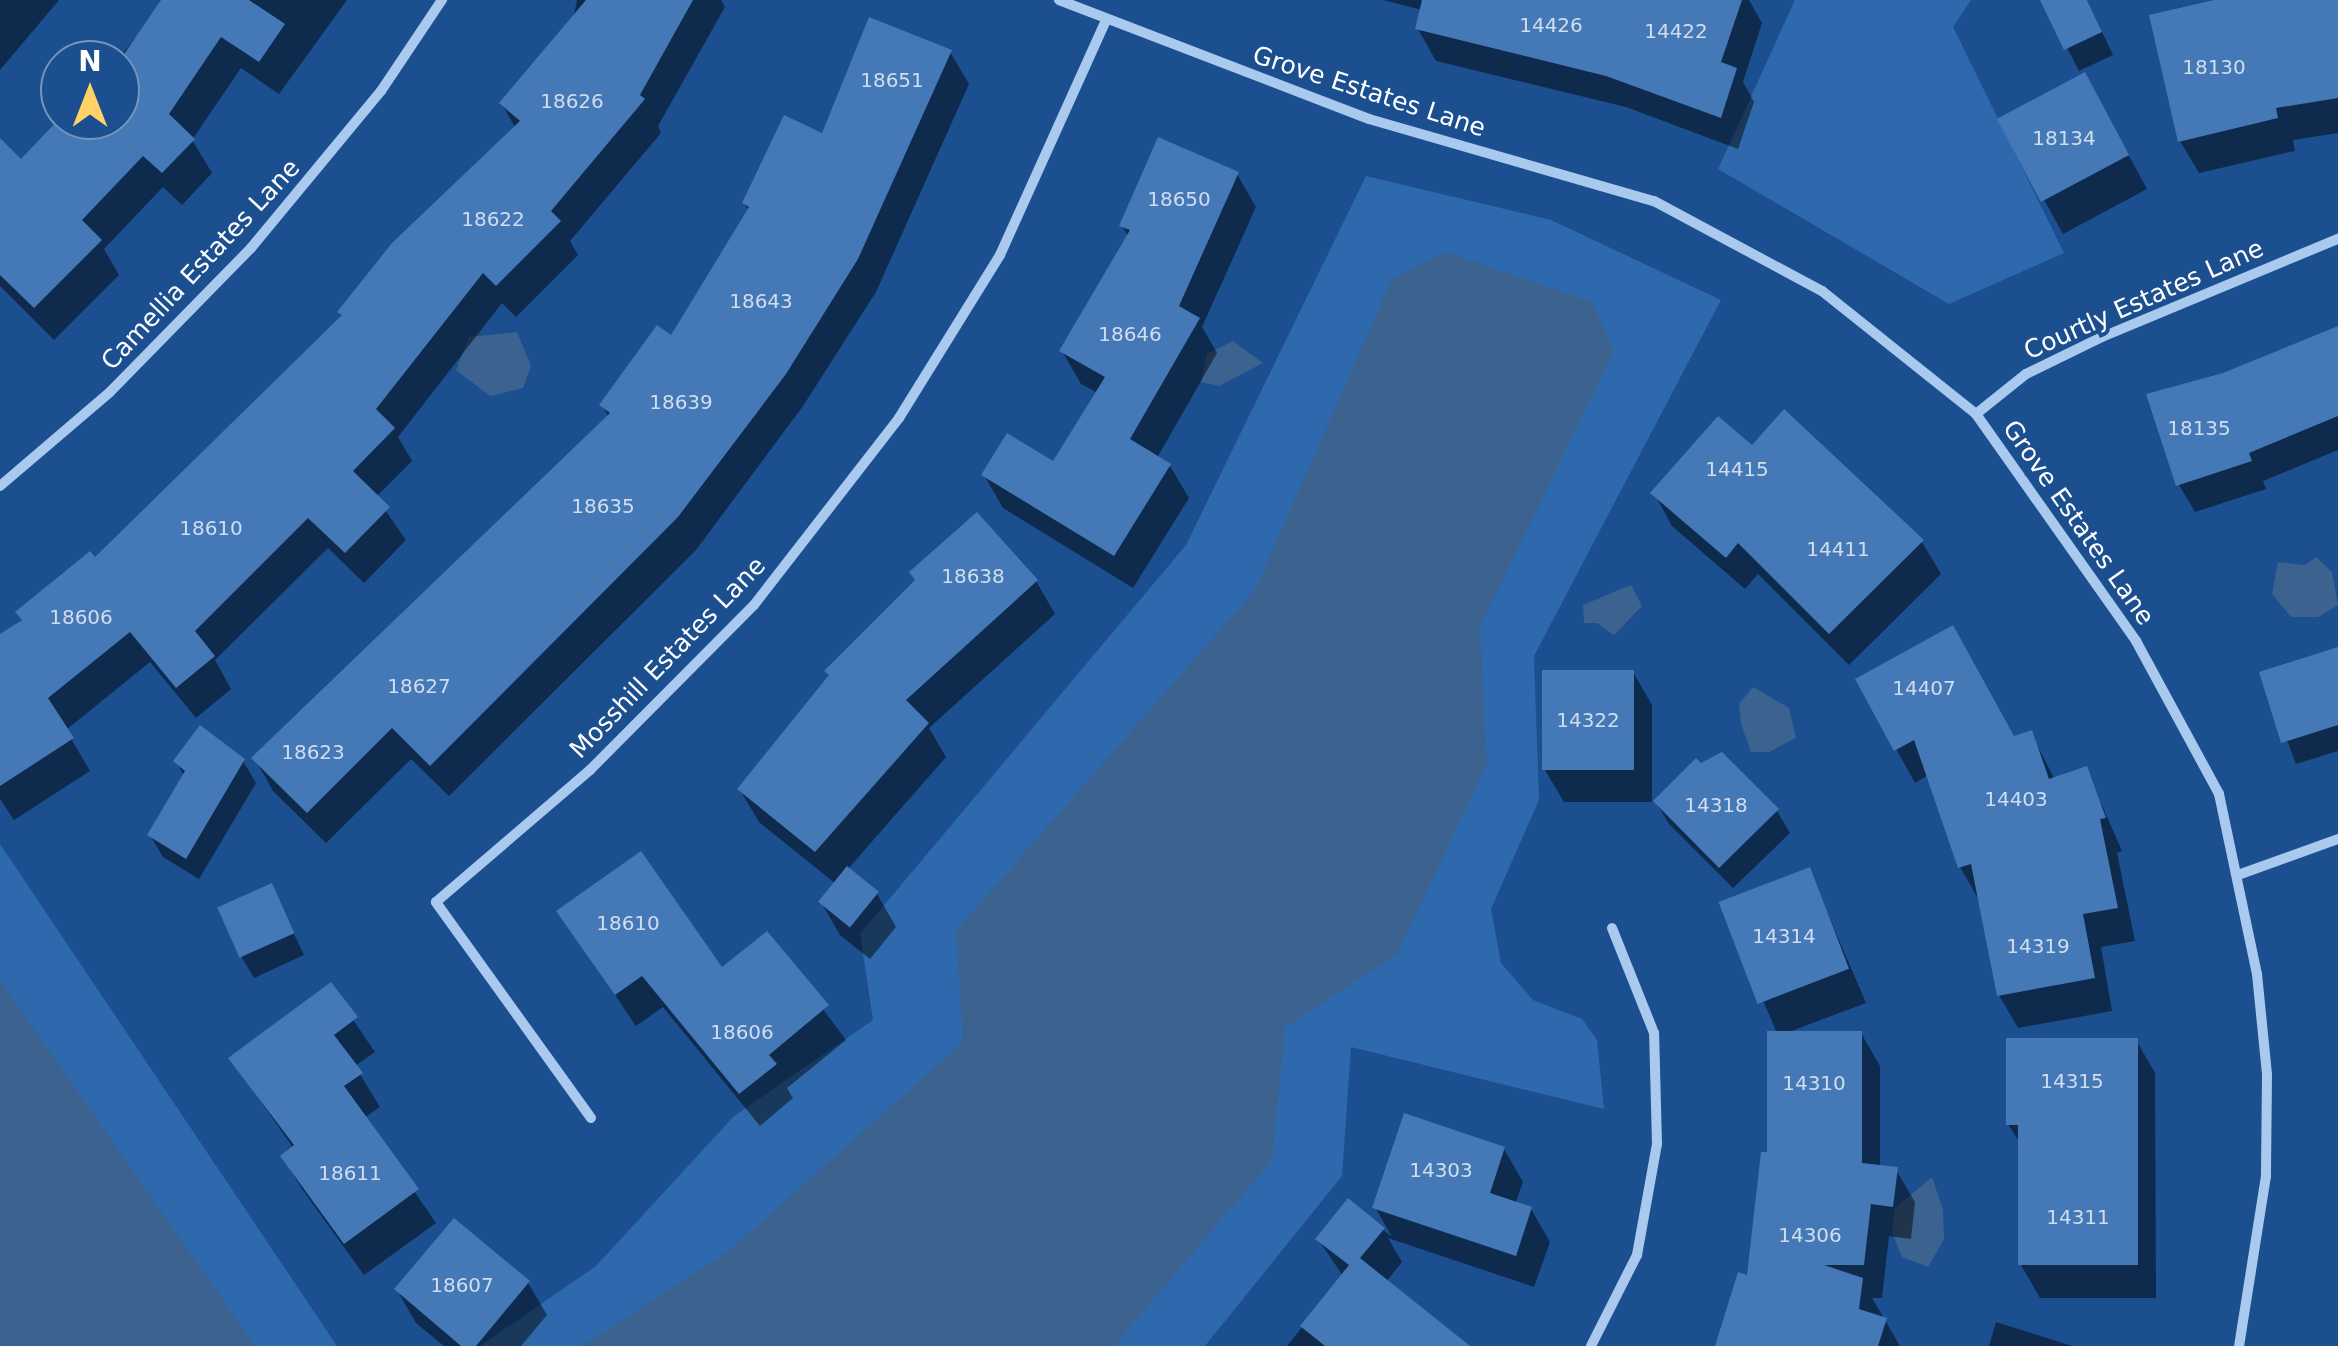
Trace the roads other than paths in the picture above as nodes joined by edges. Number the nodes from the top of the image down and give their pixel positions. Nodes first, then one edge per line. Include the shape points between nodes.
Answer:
1 (442, 0) edge
2 (1059, 0) edge
3 (1106, 20) junction
4 (2338, 239) edge
5 (1976, 414) junction
6 (0, 486) edge
7 (2338, 838) edge
8 (2238, 875) junction
9 (1612, 928) dead end
10 (591, 1118) dead end
11 (1591, 1346) edge
12 (2239, 1346) edge

1 - 6 street, Camellia Estates Lane via 381,92 251,248 110,393
2 - 3 street, Grove Estates Lane
3 - 5 street, Grove Estates Lane via 1369,119 1654,201 1822,291
3 - 10 street, Mosshill Estates Lane via 1000,255 899,418 754,605 590,770 436,902
4 - 5 street, Courtly Estates Lane via 2102,336 2026,374
5 - 8 street, Grove Estates Lane via 2136,641 2219,794
7 - 8 street
8 - 12 street, Grove Estates Lane via 2258,974 2267,1075 2266,1176
9 - 11 street via 1654,1033 1656,1144 1637,1255

